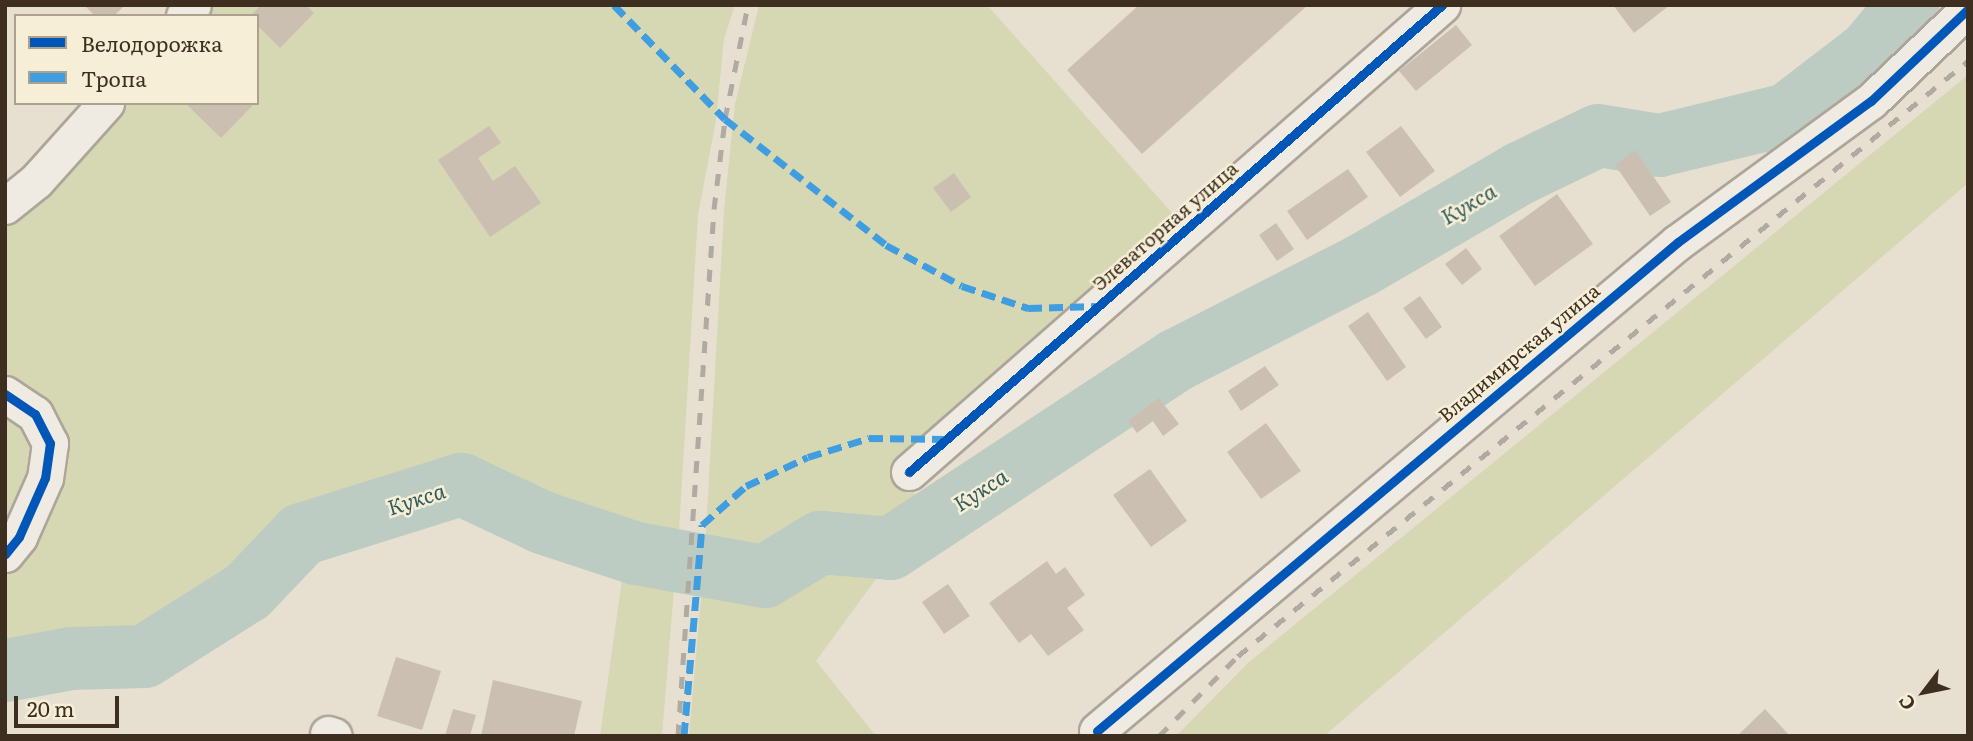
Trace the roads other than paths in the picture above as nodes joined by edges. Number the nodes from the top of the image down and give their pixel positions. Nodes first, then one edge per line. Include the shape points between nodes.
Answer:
1 (1442, 5) edge
2 (1968, 9) edge
3 (104, 105) edge
4 (5, 206) edge
5 (5, 394) edge
6 (909, 472) dead end
7 (5, 554) edge
8 (1097, 731) dead end

1 - 6 street, Элеваторная улица
2 - 8 street, Владимирская улица via 1871,101 1678,242
3 - 4 street via 36,181
5 - 7 street via 35,414 50,443 46,478 19,537

